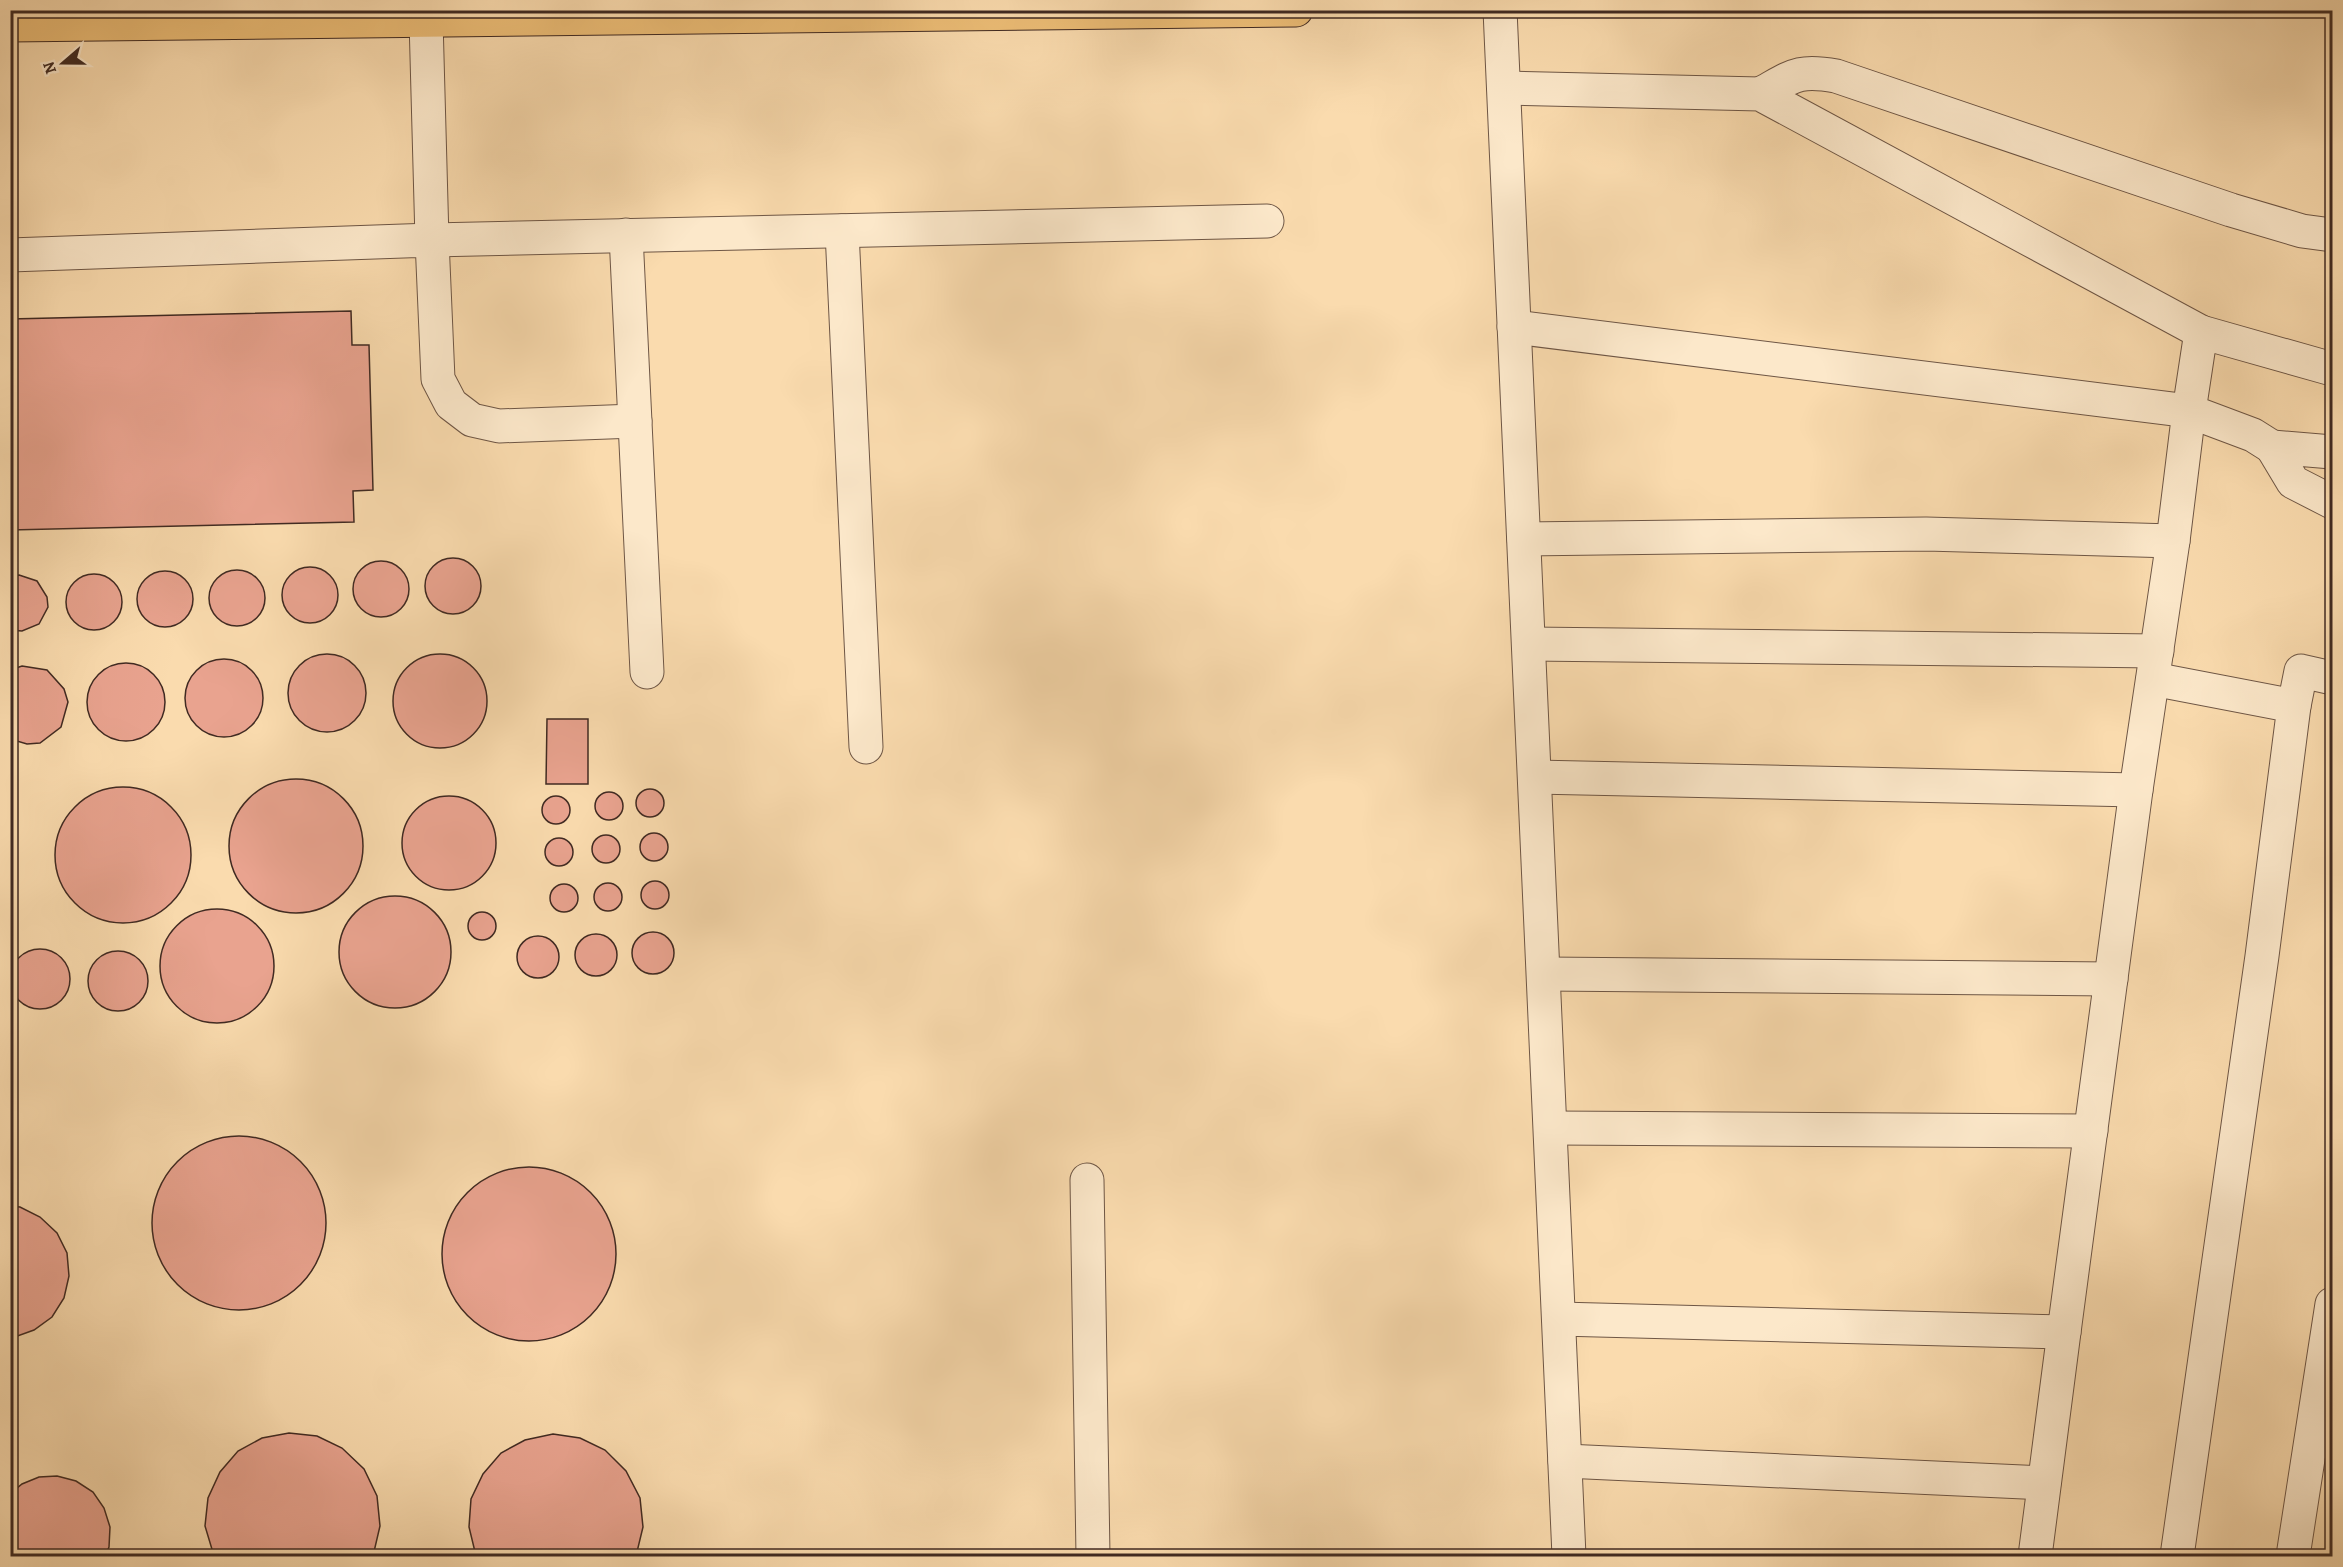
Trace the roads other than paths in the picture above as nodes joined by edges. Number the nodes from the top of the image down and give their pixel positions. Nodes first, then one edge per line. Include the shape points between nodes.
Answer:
1 (1296, 10) edge
2 (1500, 10) edge
3 (616, 14) edge
4 (426, 20) junction
5 (10, 25) edge
6 (1504, 88) junction
7 (1760, 94) junction
8 (1267, 220) dead end
9 (842, 231) junction
10 (626, 235) junction
11 (2332, 235) edge
12 (432, 240) junction
13 (10, 255) edge
14 (1514, 327) junction
15 (2201, 332) junction
16 (2332, 369) edge
17 (2189, 411) junction
18 (635, 421) junction
19 (2272, 447) junction
20 (2332, 452) edge
21 (2332, 502) edge
22 (1524, 539) junction
23 (2174, 541) junction
24 (1529, 644) junction
25 (2155, 665) junction
26 (647, 672) dead end
27 (2332, 678) edge
28 (2294, 706) junction
29 (866, 747) dead end
30 (1535, 777) junction
31 (2136, 790) junction
32 (1544, 974) junction
33 (2111, 979) junction
34 (1551, 1128) junction
35 (2091, 1131) junction
36 (1087, 1180) dead end
37 (2332, 1304) edge
38 (1559, 1319) junction
39 (2064, 1332) junction
40 (1565, 1461) junction
41 (2044, 1483) junction
42 (1093, 1557) edge
43 (1569, 1557) edge
44 (2035, 1557) edge
45 (2177, 1557) edge
46 (2293, 1557) edge

1 - 3 main road
2 - 6 street
3 - 4 main road
4 - 5 main road
4 - 12 street
6 - 7 street
6 - 14 street
7 - 11 street via 1810,72 1836,76 2230,210 2302,231
7 - 15 street
8 - 9 street
9 - 10 street
9 - 29 street
10 - 12 street
10 - 18 street
12 - 13 street
12 - 18 street via 438,379 451,404 472,420 499,426
14 - 17 street
14 - 22 street
15 - 16 street
15 - 17 street
17 - 19 street via 2253,435
17 - 23 street
18 - 26 street
19 - 20 street
19 - 21 street via 2293,482
22 - 23 street via 1926,534
22 - 24 street
23 - 25 street
24 - 25 street
24 - 30 street
25 - 28 street
25 - 31 street
27 - 28 street via 2301,671
28 - 45 street
30 - 31 street
30 - 32 street
31 - 33 street
32 - 33 street
32 - 34 street
33 - 35 street
34 - 35 street
34 - 38 street
35 - 39 street
36 - 42 street
37 - 46 street
38 - 39 street
38 - 40 street
39 - 41 street
40 - 41 street
40 - 43 street
41 - 44 street

